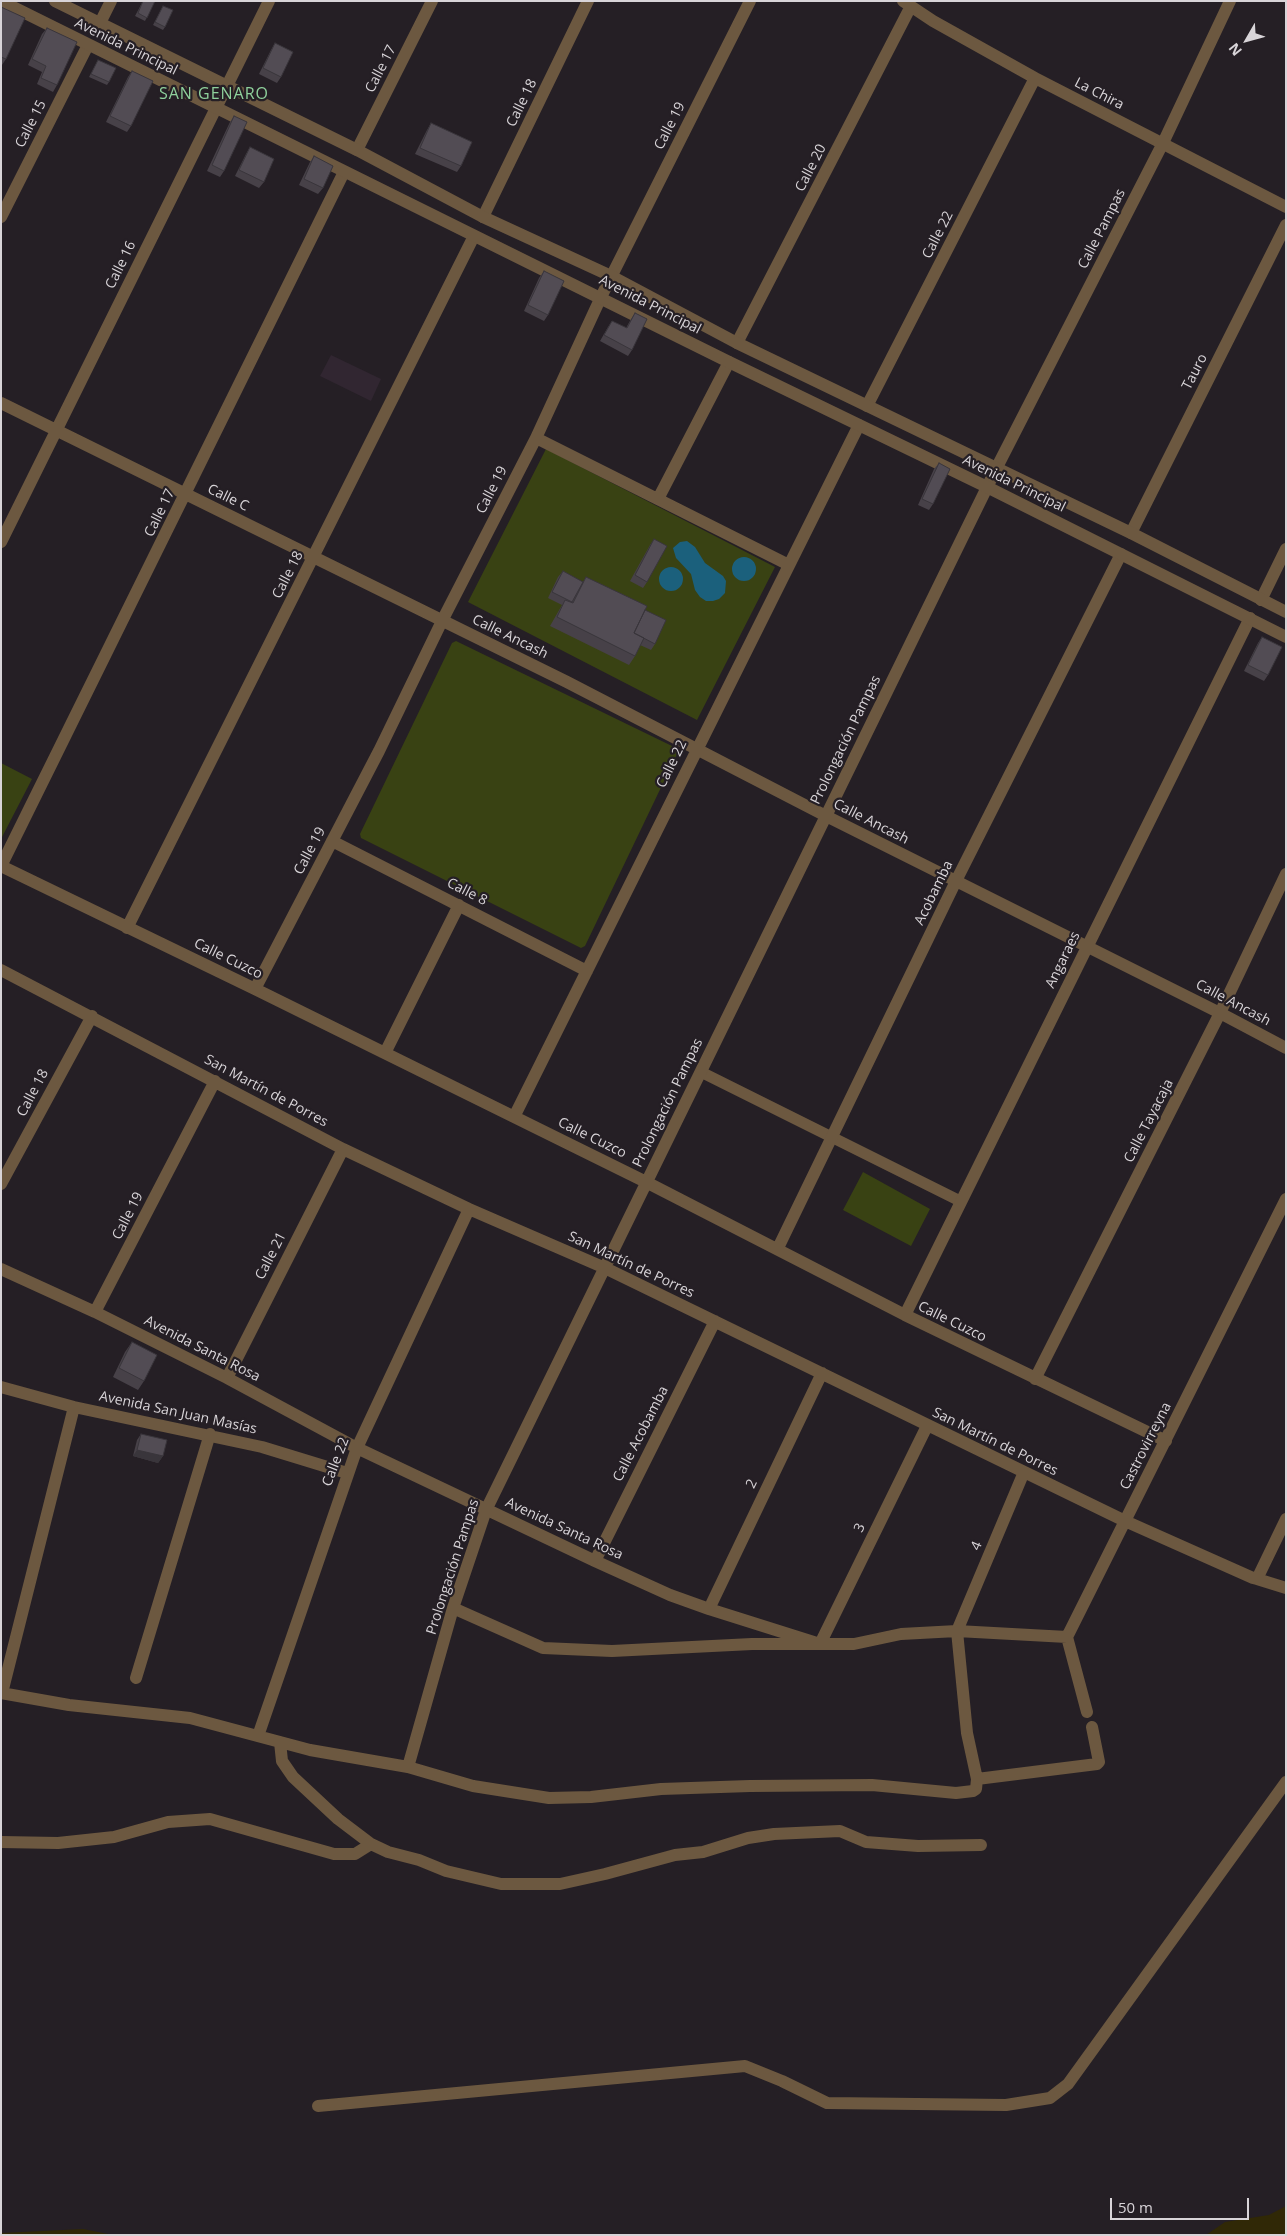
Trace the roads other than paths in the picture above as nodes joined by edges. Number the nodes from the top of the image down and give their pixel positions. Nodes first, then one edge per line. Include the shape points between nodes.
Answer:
1 (56, 1) edge
2 (111, 1) edge
3 (269, 1) edge
4 (432, 1) edge
5 (588, 1) edge
6 (750, 1) edge
7 (1230, 1) edge
8 (1, 2) edge
9 (907, 4) edge
10 (100, 23) junction
11 (88, 45) junction
12 (1035, 78) junction
13 (226, 86) junction
14 (216, 108) junction
15 (1163, 143) junction
16 (357, 150) junction
17 (344, 172) junction
18 (1286, 207) edge
19 (1, 217) edge
20 (484, 217) junction
21 (1286, 225) edge
22 (474, 236) junction
23 (611, 276) junction
24 (601, 297) junction
25 (737, 343) junction
26 (729, 362) junction
27 (1, 403) edge
28 (868, 406) junction
29 (859, 425) junction
30 (57, 430) junction
31 (536, 438) junction
32 (996, 469) junction
33 (987, 487) junction
34 (186, 494) junction
35 (658, 498) junction
36 (1131, 533) junction
37 (1, 542) edge
38 (1286, 549) edge
39 (1121, 554) junction
40 (314, 557) junction
41 (789, 565) junction
42 (1261, 600) junction
43 (1286, 612) edge
44 (1250, 618) junction
45 (442, 621) junction
46 (1286, 637) edge
47 (696, 748) junction
48 (826, 816) junction
49 (332, 841) junction
50 (1, 866) edge
51 (1286, 874) edge
52 (956, 881) junction
53 (459, 905) junction
54 (127, 928) junction
55 (1086, 946) junction
56 (1, 970) edge
57 (587, 971) junction
58 (255, 989) junction
59 (1220, 1012) junction
60 (92, 1016) junction
61 (1286, 1048) edge
62 (385, 1053) junction
63 (701, 1072) junction
64 (215, 1081) junction
65 (514, 1117) junction
66 (832, 1138) junction
67 (343, 1149) junction
68 (646, 1182) junction
69 (1, 1184) edge
70 (1286, 1199) edge
71 (960, 1201) junction
72 (469, 1209) junction
73 (778, 1248) junction
74 (605, 1268) junction
75 (1, 1270) edge
76 (95, 1312) junction
77 (905, 1315) junction
78 (715, 1321) junction
79 (822, 1373) junction
80 (227, 1378) junction
81 (1035, 1379) junction
82 (1, 1386) edge
83 (74, 1407) junction
84 (927, 1426) junction
85 (210, 1434) junction
86 (1166, 1441) junction
87 (356, 1448) junction
88 (1024, 1472) junction
89 (347, 1473) junction
90 (486, 1510) junction
91 (1286, 1519) edge
92 (1125, 1521) junction
93 (595, 1561) junction
94 (1255, 1579) junction
95 (1286, 1588) edge
96 (453, 1608) junction
97 (709, 1609) junction
98 (957, 1631) junction
99 (1067, 1637) junction
100 (820, 1644) junction
101 (136, 1678) dead end
102 (2, 1693) edge
103 (1087, 1712) dead end
104 (1092, 1727) dead end
105 (258, 1736) junction
106 (280, 1742) junction
107 (408, 1767) junction
108 (977, 1780) junction
109 (1286, 1782) edge
110 (1, 1842) edge
111 (371, 1844) junction
112 (981, 1846) dead end
113 (318, 2106) dead end

1 - 10 street, Avenida Principal
2 - 10 street
3 - 13 street, Calle 16
4 - 16 street, Calle 17
5 - 20 street, Calle 18
6 - 23 street, Calle 19
7 - 15 street, Calle Pampas
8 - 11 street, Avenida Principal
9 - 12 street, La Chira
9 - 25 street, Calle 20
10 - 13 street, Avenida Principal
11 - 14 street, Avenida Principal
11 - 19 street, Calle 15
12 - 15 street, La Chira
12 - 28 street, Calle 22
13 - 14 street, Calle 16
13 - 16 street, Avenida Principal
14 - 17 street, Avenida Principal
14 - 30 street, Calle 16
15 - 18 street, La Chira
15 - 32 street, Calle Pampas
16 - 20 street, Avenida Principal
17 - 22 street, Avenida Principal
17 - 34 street, Calle 17
20 - 23 street, Avenida Principal
21 - 36 street, Tauro
22 - 24 street, Avenida Principal
22 - 40 street, Calle 18
23 - 24 street, Calle 19
23 - 25 street, Avenida Principal
24 - 26 street, Avenida Principal
24 - 31 street, Calle 19
25 - 28 street, Avenida Principal
26 - 29 street, Avenida Principal
26 - 35 street
27 - 30 street, Calle C
28 - 32 street, Avenida Principal
29 - 33 street, Avenida Principal
29 - 41 street, Calle 22
30 - 34 street, Calle C
30 - 37 street, Calle 16
31 - 35 street
31 - 45 street, Calle 19
32 - 33 street, Prolongación Pampas
32 - 36 street, Avenida Principal
33 - 39 street, Avenida Principal
33 - 48 street, Prolongación Pampas
34 - 40 street, Calle C
34 - 50 street, Calle 17
35 - 41 street
36 - 42 street, Avenida Principal
38 - 42 street
39 - 44 street, Avenida Principal
39 - 52 street, Acobamba
40 - 45 street, Calle C
40 - 54 street, Calle 18
41 - 47 street, Calle 22
42 - 43 street, Avenida Principal
44 - 46 street, Avenida Principal
44 - 55 street, Angaraes
45 - 47 street, Calle Ancash
45 - 49 street, Calle 19
47 - 48 street, Calle Ancash
47 - 57 street, Calle 22
48 - 52 street, Calle Ancash
48 - 63 street, Prolongación Pampas
49 - 53 street, Calle 8
49 - 58 street, Calle 19
50 - 54 street, Calle Cuzco
51 - 59 street, Calle Tayacaja
52 - 55 street, Calle Ancash
52 - 66 street, Acobamba
53 - 57 street, Calle 8
53 - 62 street
54 - 58 street, Calle Cuzco
55 - 59 street, Calle Ancash
55 - 71 street, Angaraes
56 - 60 street, San Martín de Porres
57 - 65 street, Calle 22
58 - 62 street, Calle Cuzco
59 - 61 street, Calle Ancash
59 - 81 street, Calle Tayacaja
60 - 64 street, San Martín de Porres
60 - 69 street, Calle 18
62 - 65 street, Calle Cuzco
63 - 66 street
63 - 68 street, Prolongación Pampas
64 - 67 street, San Martín de Porres
64 - 76 street, Calle 19
65 - 68 street, Calle Cuzco
66 - 71 street
66 - 73 street, Acobamba
67 - 72 street, San Martín de Porres
67 - 80 street, Calle 21
68 - 73 street, Calle Cuzco
68 - 74 street, Prolongación Pampas
70 - 86 street, Castrovirreyna
71 - 77 street, Angaraes
72 - 74 street, San Martín de Porres
72 - 87 street, Calle 22
73 - 77 street, Calle Cuzco
74 - 78 street, San Martín de Porres
74 - 90 street, Prolongación Pampas
75 - 76 street, Avenida Santa Rosa
76 - 80 street, Avenida Santa Rosa
77 - 81 street, Calle Cuzco
78 - 79 street, San Martín de Porres
78 - 93 street, Calle Acobamba
79 - 84 street, San Martín de Porres
79 - 97 street, 2
80 - 87 street, Avenida Santa Rosa
81 - 86 street, Calle Cuzco
82 - 83 street, Avenida San Juan Masías
83 - 85 street, Avenida San Juan Masías
83 - 102 street
84 - 88 street, San Martín de Porres
84 - 100 street, 3
85 - 89 street, Avenida San Juan Masías
85 - 101 street
86 - 92 street, Castrovirreyna
87 - 89 street, Calle 22
87 - 90 street, Avenida Santa Rosa
88 - 92 street, San Martín de Porres
88 - 98 street, 4
89 - 105 street, Calle 22
90 - 93 street, Avenida Santa Rosa
90 - 96 street, Prolongación Pampas
91 - 94 street
92 - 94 street, San Martín de Porres
92 - 99 street, Castrovirreyna
93 - 97 street, Avenida Santa Rosa
94 - 95 street, San Martín de Porres
96 - 100 street via 543,1648 612,1651
96 - 107 street, Prolongación Pampas
97 - 100 street, Avenida Santa Rosa
98 - 99 street, Avenida Santa Rosa
98 - 100 street, Avenida Santa Rosa via 901,1634 854,1644
98 - 108 street via 967,1733
99 - 103 street
102 - 105 street via 69,1705 190,1718
104 - 108 street via 1097,1764
105 - 106 street
106 - 107 street
106 - 111 street via 282,1761 293,1777 338,1819
107 - 108 street via 473,1786 549,1798 661,1789 769,1786 872,1785 956,1793 973,1791
109 - 113 street via 1068,2084 1050,2098 1006,2105 826,2103 745,2066
110 - 111 street via 58,1843 114,1837 168,1822 210,1819 334,1854 354,1854
111 - 112 street via 446,1871 501,1884 548,1884 605,1874 774,1834 840,1832 866,1842

